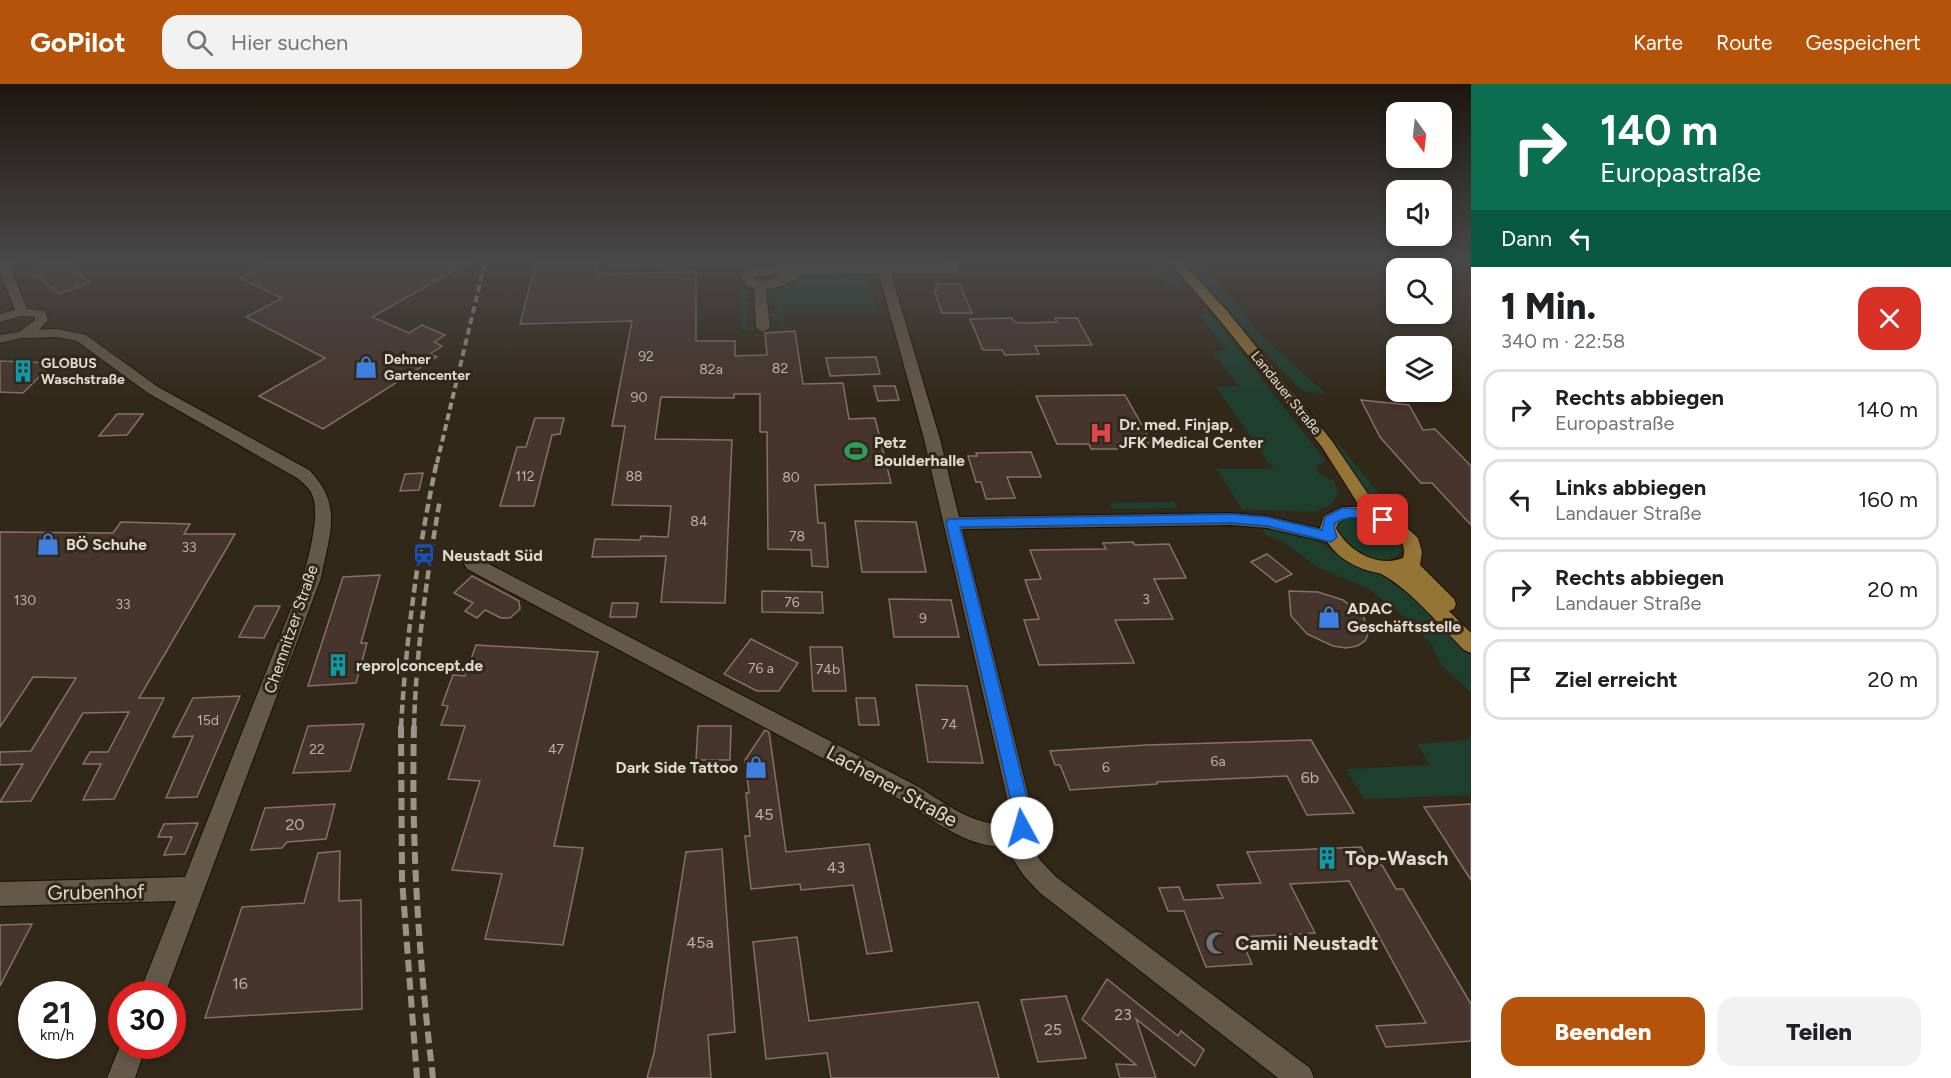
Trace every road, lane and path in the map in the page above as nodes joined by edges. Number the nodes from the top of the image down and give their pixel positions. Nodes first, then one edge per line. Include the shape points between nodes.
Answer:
1 (21, 308) edge
2 (762, 308) edge
3 (894, 308) edge
4 (1217, 308) edge
5 (22, 312) junction
6 (0, 318) edge
7 (42, 320) junction
8 (763, 328) dead end
9 (25, 334) junction
10 (81, 338) junction
11 (0, 339) edge
12 (1345, 473) junction
13 (1352, 512) junction
14 (1374, 516) junction
15 (952, 523) junction
16 (1330, 529) junction
17 (1410, 562) junction
18 (473, 564) dead end
19 (1386, 567) junction
20 (1471, 629) edge
21 (1471, 645) edge
22 (1011, 836) junction
23 (192, 889) junction
24 (0, 894) edge
25 (157, 981) edge
26 (128, 1059) edge
27 (121, 1078) edge
28 (1300, 1078) edge

1 - 5 street
2 - 8 street
3 - 15 street
4 - 12 main road, Landauer Straße via 1327,444
5 - 6 street
5 - 7 street, Chemnitzer Straße via 36,313
7 - 9 street
7 - 10 street, Chemnitzer Straße via 71,327
9 - 10 street, Chemnitzer Straße via 57,333
9 - 11 street, Chemnitzer Straße
10 - 23 street, Chemnitzer Straße via 153,390 303,474 314,485 322,503 312,578
12 - 13 main road, Landauer Straße
12 - 14 main road, Landauer Straße
13 - 14 main road, Landauer Straße
13 - 16 main road via 1342,513
14 - 17 main road, Landauer Straße via 1407,536 1414,550
15 - 16 street via 1231,519
15 - 22 street via 1021,810 1022,828
16 - 19 main road via 1347,553
17 - 19 main road
17 - 20 main road, Landauer Straße
18 - 22 street, Lachener Straße via 978,833 994,838
19 - 21 main road via 1426,599
22 - 28 street via 1025,860 1048,885
23 - 24 street, Grubenhof
23 - 25 street, Chemnitzer Straße
26 - 27 street

